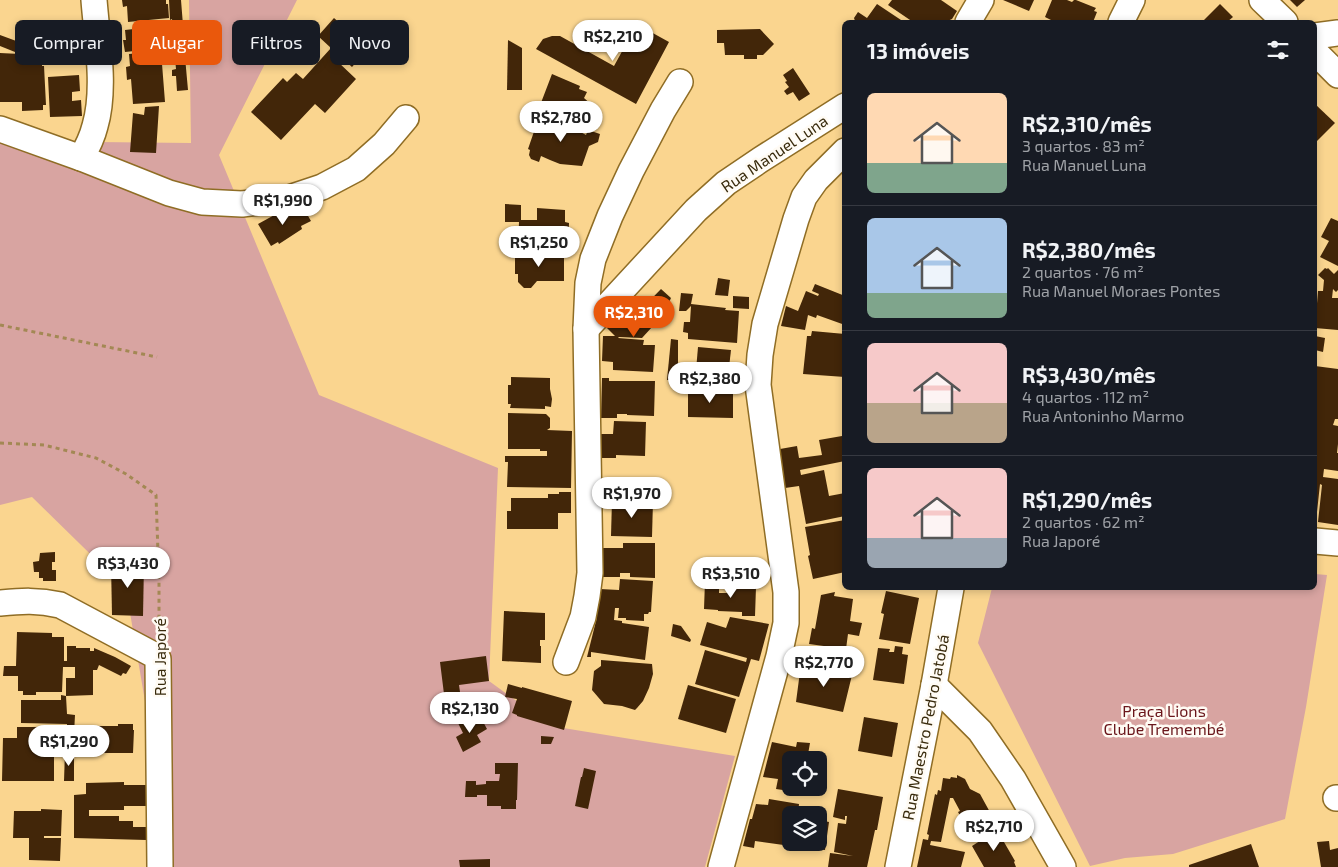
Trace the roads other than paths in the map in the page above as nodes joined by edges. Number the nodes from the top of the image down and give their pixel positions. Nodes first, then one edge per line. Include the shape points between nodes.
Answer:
1 (94, 0) edge
2 (981, 0) edge
3 (1132, 0) edge
4 (1262, 0) edge
5 (969, 20) edge
6 (1122, 20) edge
7 (1283, 20) edge
8 (1338, 33) edge
9 (1317, 36) edge
10 (1317, 54) edge
11 (1338, 74) edge
12 (680, 82) dead end
13 (842, 108) edge
14 (406, 118) dead end
15 (0, 129) edge
16 (842, 154) edge
17 (81, 158) junction
18 (586, 329) junction
19 (1317, 541) edge
20 (1338, 544) edge
21 (951, 590) edge
22 (0, 603) edge
23 (566, 662) dead end
24 (934, 685) junction
25 (160, 867) edge
26 (721, 867) edge
27 (898, 867) edge
28 (1063, 867) edge

1 - 17 street via 100,72 99,109 96,127
2 - 5 street
3 - 6 street
4 - 7 street
8 - 9 street
10 - 11 street
12 - 18 street via 631,171 593,259 588,283
13 - 18 street, Rua Manuel Luna via 726,183 696,210
14 - 17 street via 356,169 322,187 286,199 242,204 202,202 169,193
15 - 17 street
16 - 26 street via 804,197 765,324 758,385 786,592 786,623
18 - 23 street via 590,573 588,596
19 - 20 street
21 - 24 street, Rua Maestro Pedro Jatobá
22 - 25 street, Rua Japoré via 25,600 60,605 158,659
24 - 27 street, Rua Maestro Pedro Jatobá
24 - 28 street via 980,731 1013,778

